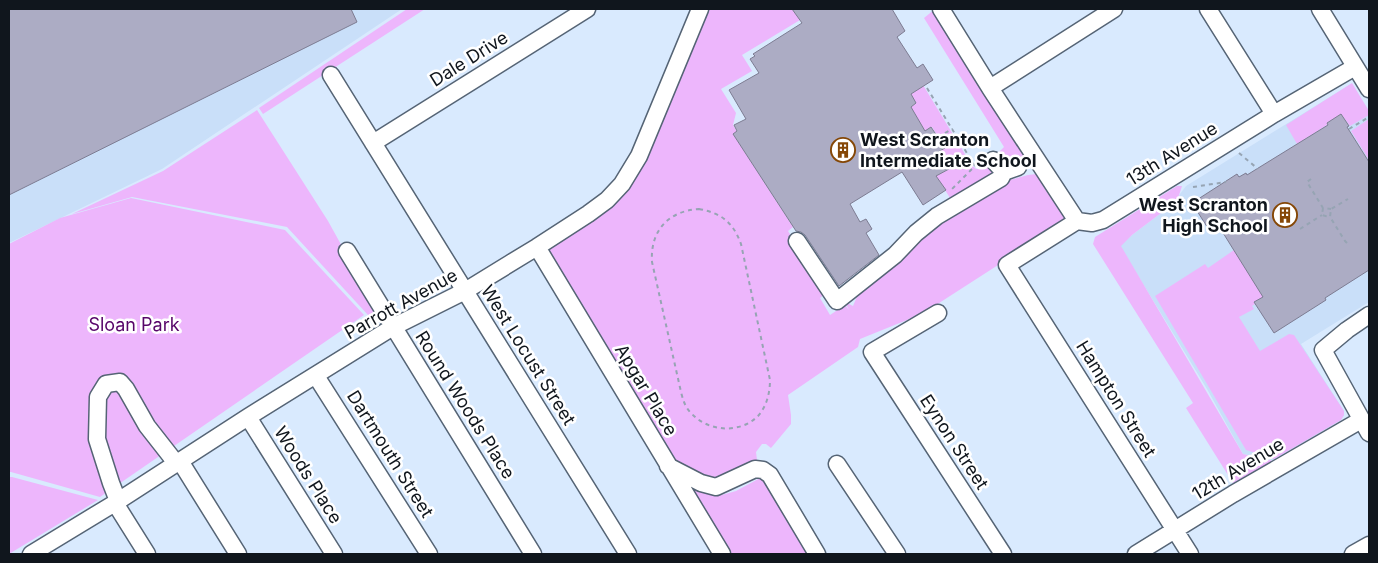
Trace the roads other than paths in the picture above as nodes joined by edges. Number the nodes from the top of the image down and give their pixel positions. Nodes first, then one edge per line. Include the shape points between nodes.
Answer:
1 (586, 9) edge
2 (700, 9) edge
3 (941, 9) edge
4 (1114, 9) edge
5 (1208, 9) edge
6 (1320, 9) edge
7 (1355, 66) junction
8 (331, 75) dead end
9 (990, 88) junction
10 (1369, 89) edge
11 (1274, 114) junction
12 (373, 143) junction
13 (1005, 166) dead end
14 (1078, 222) junction
15 (797, 241) dead end
16 (537, 247) junction
17 (347, 251) dead end
18 (1008, 265) joint
19 (465, 291) junction
20 (938, 313) dead end
21 (1369, 315) edge
22 (393, 327) junction
23 (316, 376) junction
24 (248, 418) junction
25 (1365, 427) edge
26 (178, 462) junction
27 (836, 464) dead end
28 (668, 466) junction
29 (117, 502) junction
30 (1175, 531) junction
31 (1369, 545) edge
32 (35, 553) edge
33 (147, 554) edge
34 (238, 554) edge
35 (334, 554) edge
36 (429, 554) edge
37 (533, 554) edge
38 (628, 554) edge
39 (722, 554) edge
40 (817, 554) edge
41 (898, 554) edge
42 (1003, 554) edge
43 (1136, 554) edge
44 (1190, 554) edge
45 (1353, 554) edge

1 - 12 street, Dale Drive
2 - 16 street, Parrott Avenue via 638,156 622,184 607,200
3 - 9 street
4 - 9 street
5 - 11 street
6 - 7 street
7 - 10 street
7 - 11 street, 13th Avenue
8 - 12 street, West Locust Street
9 - 14 street
11 - 14 street, 13th Avenue via 1103,220
12 - 19 street, West Locust Street
13 - 15 street via 1001,178 937,216 895,255 837,301
14 - 18 street, 13th Avenue
16 - 19 street, Parrott Avenue
16 - 28 street, Apgar Place
17 - 22 street, Round Woods Place
18 - 30 street, Hampton Street
19 - 22 street, Parrott Avenue
19 - 38 street, West Locust Street
20 - 42 street, Eynon Street via 872,352
21 - 25 street via 1323,350
22 - 23 street, Parrott Avenue
22 - 37 street, Round Woods Place
23 - 24 street, Parrott Avenue
23 - 36 street, Dartmouth Street
24 - 26 street, Parrott Avenue
24 - 35 street, Woods Place
25 - 30 street, 12th Avenue via 1233,494
26 - 29 street, Parrott Avenue
26 - 29 street via 148,426 120,382 106,384 98,397 97,438
26 - 34 street
27 - 41 street
28 - 39 street, Apgar Place
28 - 40 street via 716,488 755,469 763,470 770,475
29 - 32 street, Parrott Avenue
29 - 33 street
30 - 43 street, 12th Avenue
30 - 44 street, Hampton Street
31 - 45 street

